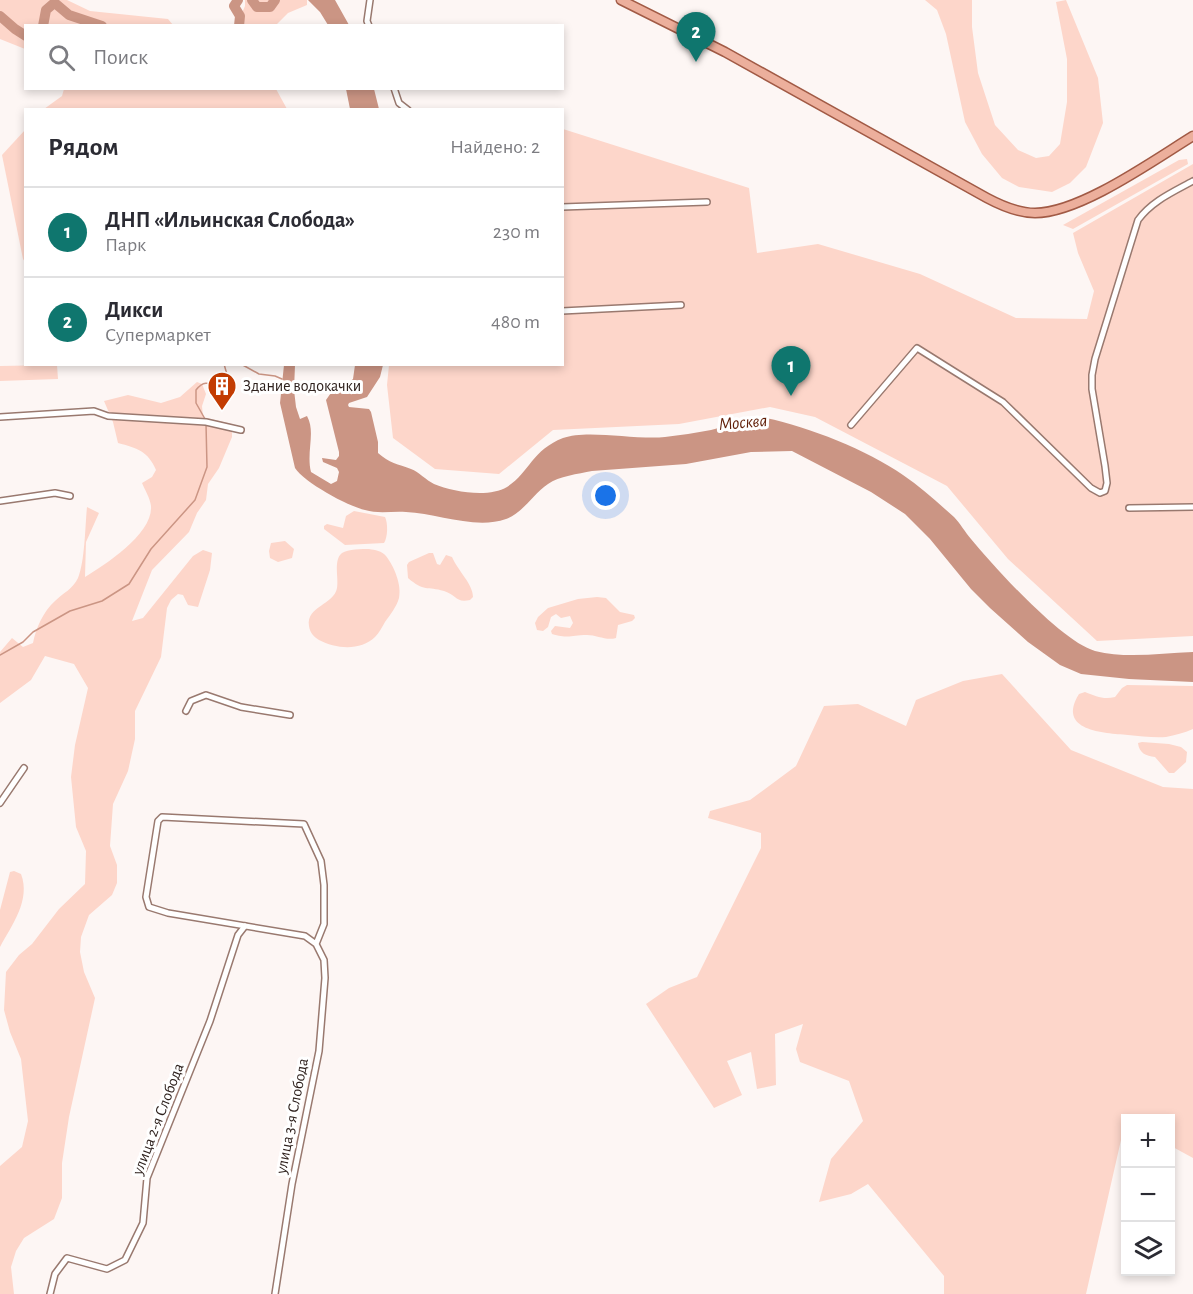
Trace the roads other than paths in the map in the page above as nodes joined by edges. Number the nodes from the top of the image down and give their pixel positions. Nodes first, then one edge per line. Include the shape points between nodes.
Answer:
1 (370, 0) edge
2 (621, 0) edge
3 (368, 24) edge
4 (395, 90) edge
5 (405, 108) edge
6 (1193, 136) edge
7 (1193, 181) edge
8 (707, 202) dead end
9 (564, 207) edge
10 (681, 304) dead end
11 (564, 311) edge
12 (0, 417) edge
13 (851, 425) dead end
14 (241, 430) dead end
15 (70, 496) dead end
16 (0, 501) edge
17 (1193, 507) edge
18 (1129, 508) dead end
19 (186, 711) dead end
20 (290, 715) dead end
21 (24, 768) dead end
22 (0, 803) edge
23 (245, 926) junction
24 (316, 945) junction
25 (50, 1294) edge
26 (275, 1294) edge

1 - 3 street
2 - 6 main road via 725,52 987,198 1020,211 1047,212 1076,204
4 - 5 street
7 - 13 street via 1159,200 1138,220 1095,359 1092,389 1106,466 1105,491 1100,493 1091,488 1003,402 917,348
8 - 9 street
10 - 11 street
12 - 14 street via 94,411 108,416 206,422
15 - 16 street via 55,493
17 - 18 street
19 - 20 street via 191,701 206,695 241,707
21 - 22 street
23 - 24 street via 305,936
23 - 24 street via 149,907 146,897 158,821 162,817 304,824 321,861 324,885 324,924
23 - 25 street, улица 2-я Слобода via 238,935 210,1021 147,1178 143,1223 130,1251 125,1260 107,1269 67,1258 55,1275
24 - 26 street, улица 3-я Слобода via 324,960 325,978 319,1051

